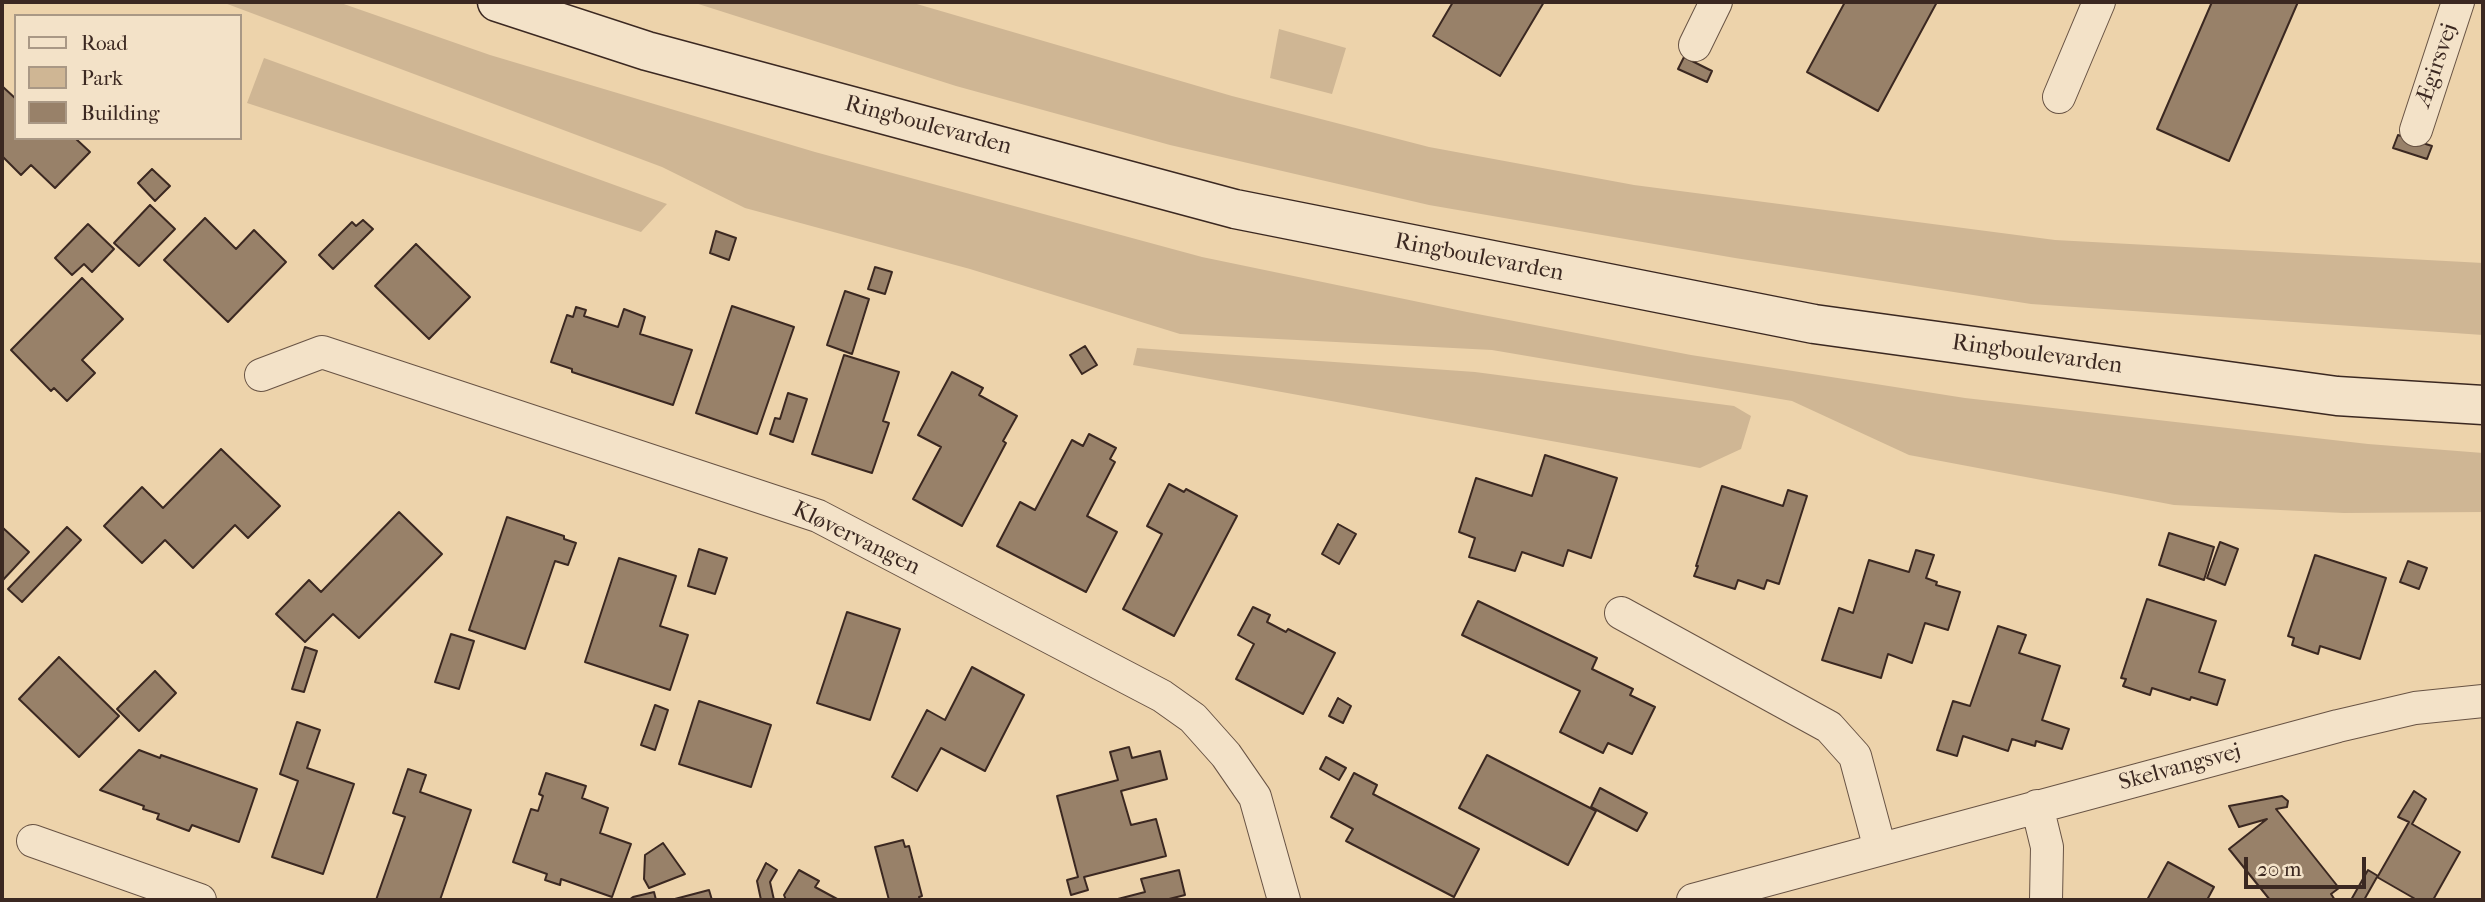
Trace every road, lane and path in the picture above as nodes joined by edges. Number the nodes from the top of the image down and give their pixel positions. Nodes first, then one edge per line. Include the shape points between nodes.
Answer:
1 (497, 2) edge
2 (1716, 2) edge
3 (2099, 2) edge
4 (2458, 2) edge
5 (1695, 45) dead end
6 (2059, 97) dead end
7 (2416, 130) dead end
8 (261, 375) dead end
9 (2483, 405) edge
10 (1620, 613) dead end
11 (2483, 701) edge
12 (2037, 806) junction
13 (33, 841) dead end
14 (1881, 849) junction
15 (200, 900) edge
16 (1284, 900) edge
17 (1693, 900) edge
18 (2046, 900) edge

1 - 9 main road, Ringboulevarden via 648,51 1235,209 1814,324 2337,396
2 - 5 street
3 - 6 street
4 - 7 street, Ægirsvej
8 - 16 street, Kløvervangen via 322,352 818,516 1162,696 1192,718 1226,755 1255,797
10 - 14 street via 1829,727 1855,756
11 - 12 street, Skelvangsvej via 2415,708 2337,726
12 - 14 street, Skelvangsvej
12 - 18 street via 2047,847
13 - 15 street
14 - 17 street, Skelvangsvej

